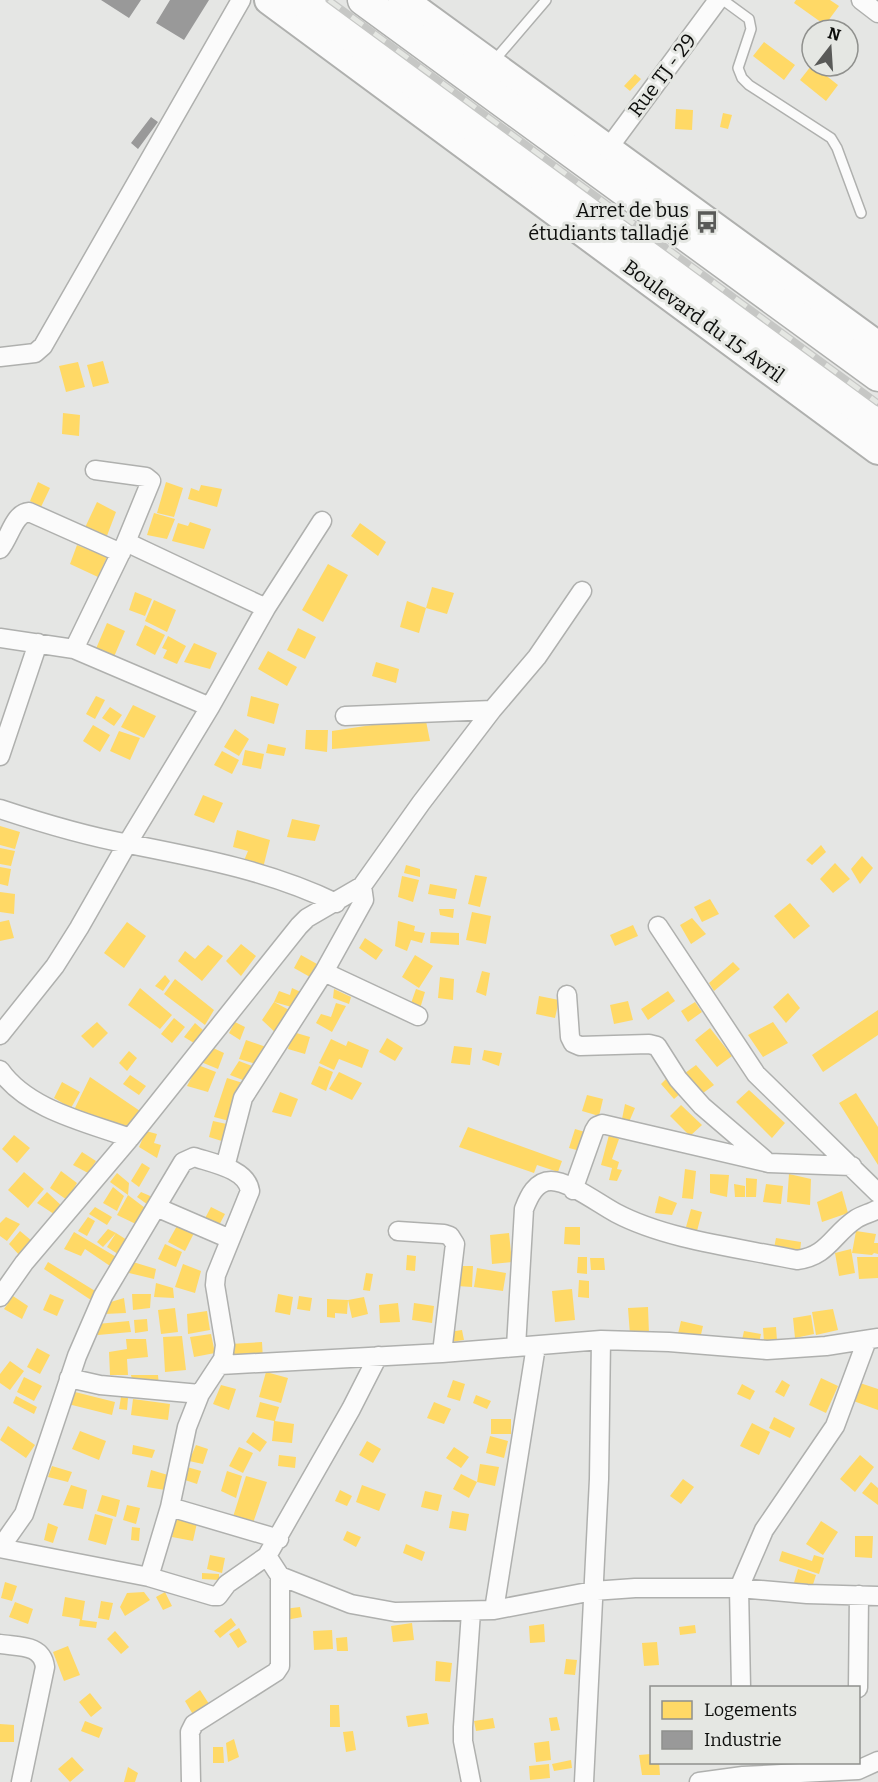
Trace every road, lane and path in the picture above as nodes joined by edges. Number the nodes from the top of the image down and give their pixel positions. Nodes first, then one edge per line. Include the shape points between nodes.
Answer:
1 (241, 0) edge
2 (269, 0) edge
3 (302, 0) edge
4 (363, 0) edge
5 (403, 0) edge
6 (546, 0) edge
7 (718, 0) edge
8 (723, 0) edge
9 (861, 0) edge
10 (878, 13) edge
11 (491, 65) junction
12 (607, 150) junction
13 (861, 213) dead end
14 (878, 346) edge
15 (0, 357) edge
16 (878, 376) edge
17 (878, 422) edge
18 (878, 450) edge
19 (94, 471) dead end
20 (322, 521) dead end
21 (123, 548) junction
22 (0, 549) edge
23 (582, 591) dead end
24 (266, 608) junction
25 (0, 638) edge
26 (38, 644) junction
27 (74, 649) junction
28 (210, 707) junction
29 (492, 710) junction
30 (345, 716) dead end
31 (0, 756) edge
32 (0, 809) edge
33 (126, 844) junction
34 (362, 886) junction
35 (336, 903) junction
36 (658, 926) dead end
37 (324, 972) junction
38 (567, 995) dead end
39 (418, 1016) dead end
40 (0, 1035) edge
41 (0, 1070) edge
42 (130, 1138) junction
43 (769, 1163) junction
44 (852, 1166) junction
45 (225, 1167) junction
46 (573, 1190) junction
47 (878, 1194) edge
48 (156, 1208) junction
49 (878, 1209) edge
50 (398, 1231) dead end
51 (230, 1239) junction
52 (0, 1297) edge
53 (873, 1339) edge
54 (601, 1340) junction
55 (536, 1346) junction
56 (516, 1347) junction
57 (442, 1353) junction
58 (378, 1356) junction
59 (220, 1365) junction
60 (69, 1378) junction
61 (200, 1394) junction
62 (170, 1507) junction
63 (279, 1539) junction
64 (0, 1548) edge
65 (267, 1556) junction
66 (280, 1576) junction
67 (149, 1577) junction
68 (739, 1588) junction
69 (593, 1591) junction
70 (859, 1595) junction
71 (878, 1596) edge
72 (494, 1610) junction
73 (471, 1612) junction
74 (0, 1644) edge
75 (741, 1686) edge
76 (858, 1686) edge
77 (878, 1761) edge
78 (742, 1769) edge
79 (859, 1772) edge
80 (21, 1782) edge
81 (191, 1782) edge
82 (471, 1782) edge
83 (584, 1782) edge
84 (699, 1782) edge

1 - 15 street via 43,346 34,353
2 - 18 main road, Boulevard du 15 Avril
3 - 17 highway, Boulevard du 15 Avril
4 - 16 highway
5 - 11 main road
6 - 11 lane
7 - 12 street, Rue TJ - 29
8 - 13 lane via 748,19 751,29 738,68 742,78 831,138
9 - 10 street
11 - 12 main road
12 - 14 main road
19 - 21 street via 146,477 151,481
20 - 24 street
21 - 22 street via 29,512 17,517
21 - 24 street
21 - 27 street
23 - 29 street via 537,657
24 - 28 street
25 - 26 street
26 - 27 street
26 - 31 street
27 - 28 street
28 - 33 street
29 - 30 street
29 - 34 street
32 - 33 street
33 - 35 street via 249,869
33 - 40 street via 55,966
34 - 35 street
34 - 37 street via 364,900
35 - 42 street via 299,926
36 - 44 street via 756,1074
37 - 39 street
37 - 45 street via 243,1098
38 - 43 street via 573,1042 580,1046 657,1046 702,1106
41 - 42 street via 42,1106
42 - 52 street
43 - 44 street
43 - 46 street via 602,1124 594,1131
44 - 47 street
45 - 48 street via 188,1158
45 - 51 street via 243,1177 250,1191
46 - 49 street via 662,1232 797,1260 810,1259 857,1218
46 - 56 street via 549,1181 537,1186 524,1209
48 - 51 street
48 - 60 street via 103,1296
50 - 57 street via 444,1234 455,1244
51 - 59 street via 214,1285 225,1345
53 - 54 street via 766,1350
53 - 68 street via 835,1426 764,1530
54 - 55 street
54 - 69 street
55 - 56 street
55 - 72 street
56 - 57 street
57 - 58 street
58 - 59 street
58 - 63 street
59 - 61 street
60 - 61 street via 100,1385
60 - 64 street via 24,1514
61 - 62 street via 187,1427
62 - 63 street
62 - 67 street
63 - 65 street
64 - 67 street
65 - 66 street
65 - 67 street via 227,1584 218,1596
66 - 73 street via 373,1609
66 - 81 street via 280,1666 194,1724 190,1732
68 - 69 street
68 - 70 street
68 - 75 street
69 - 72 street
69 - 83 street
70 - 71 street
70 - 76 street
72 - 73 street
73 - 82 street via 463,1727
74 - 80 street via 28,1648 44,1658
77 - 79 street
78 - 79 street
78 - 84 street

